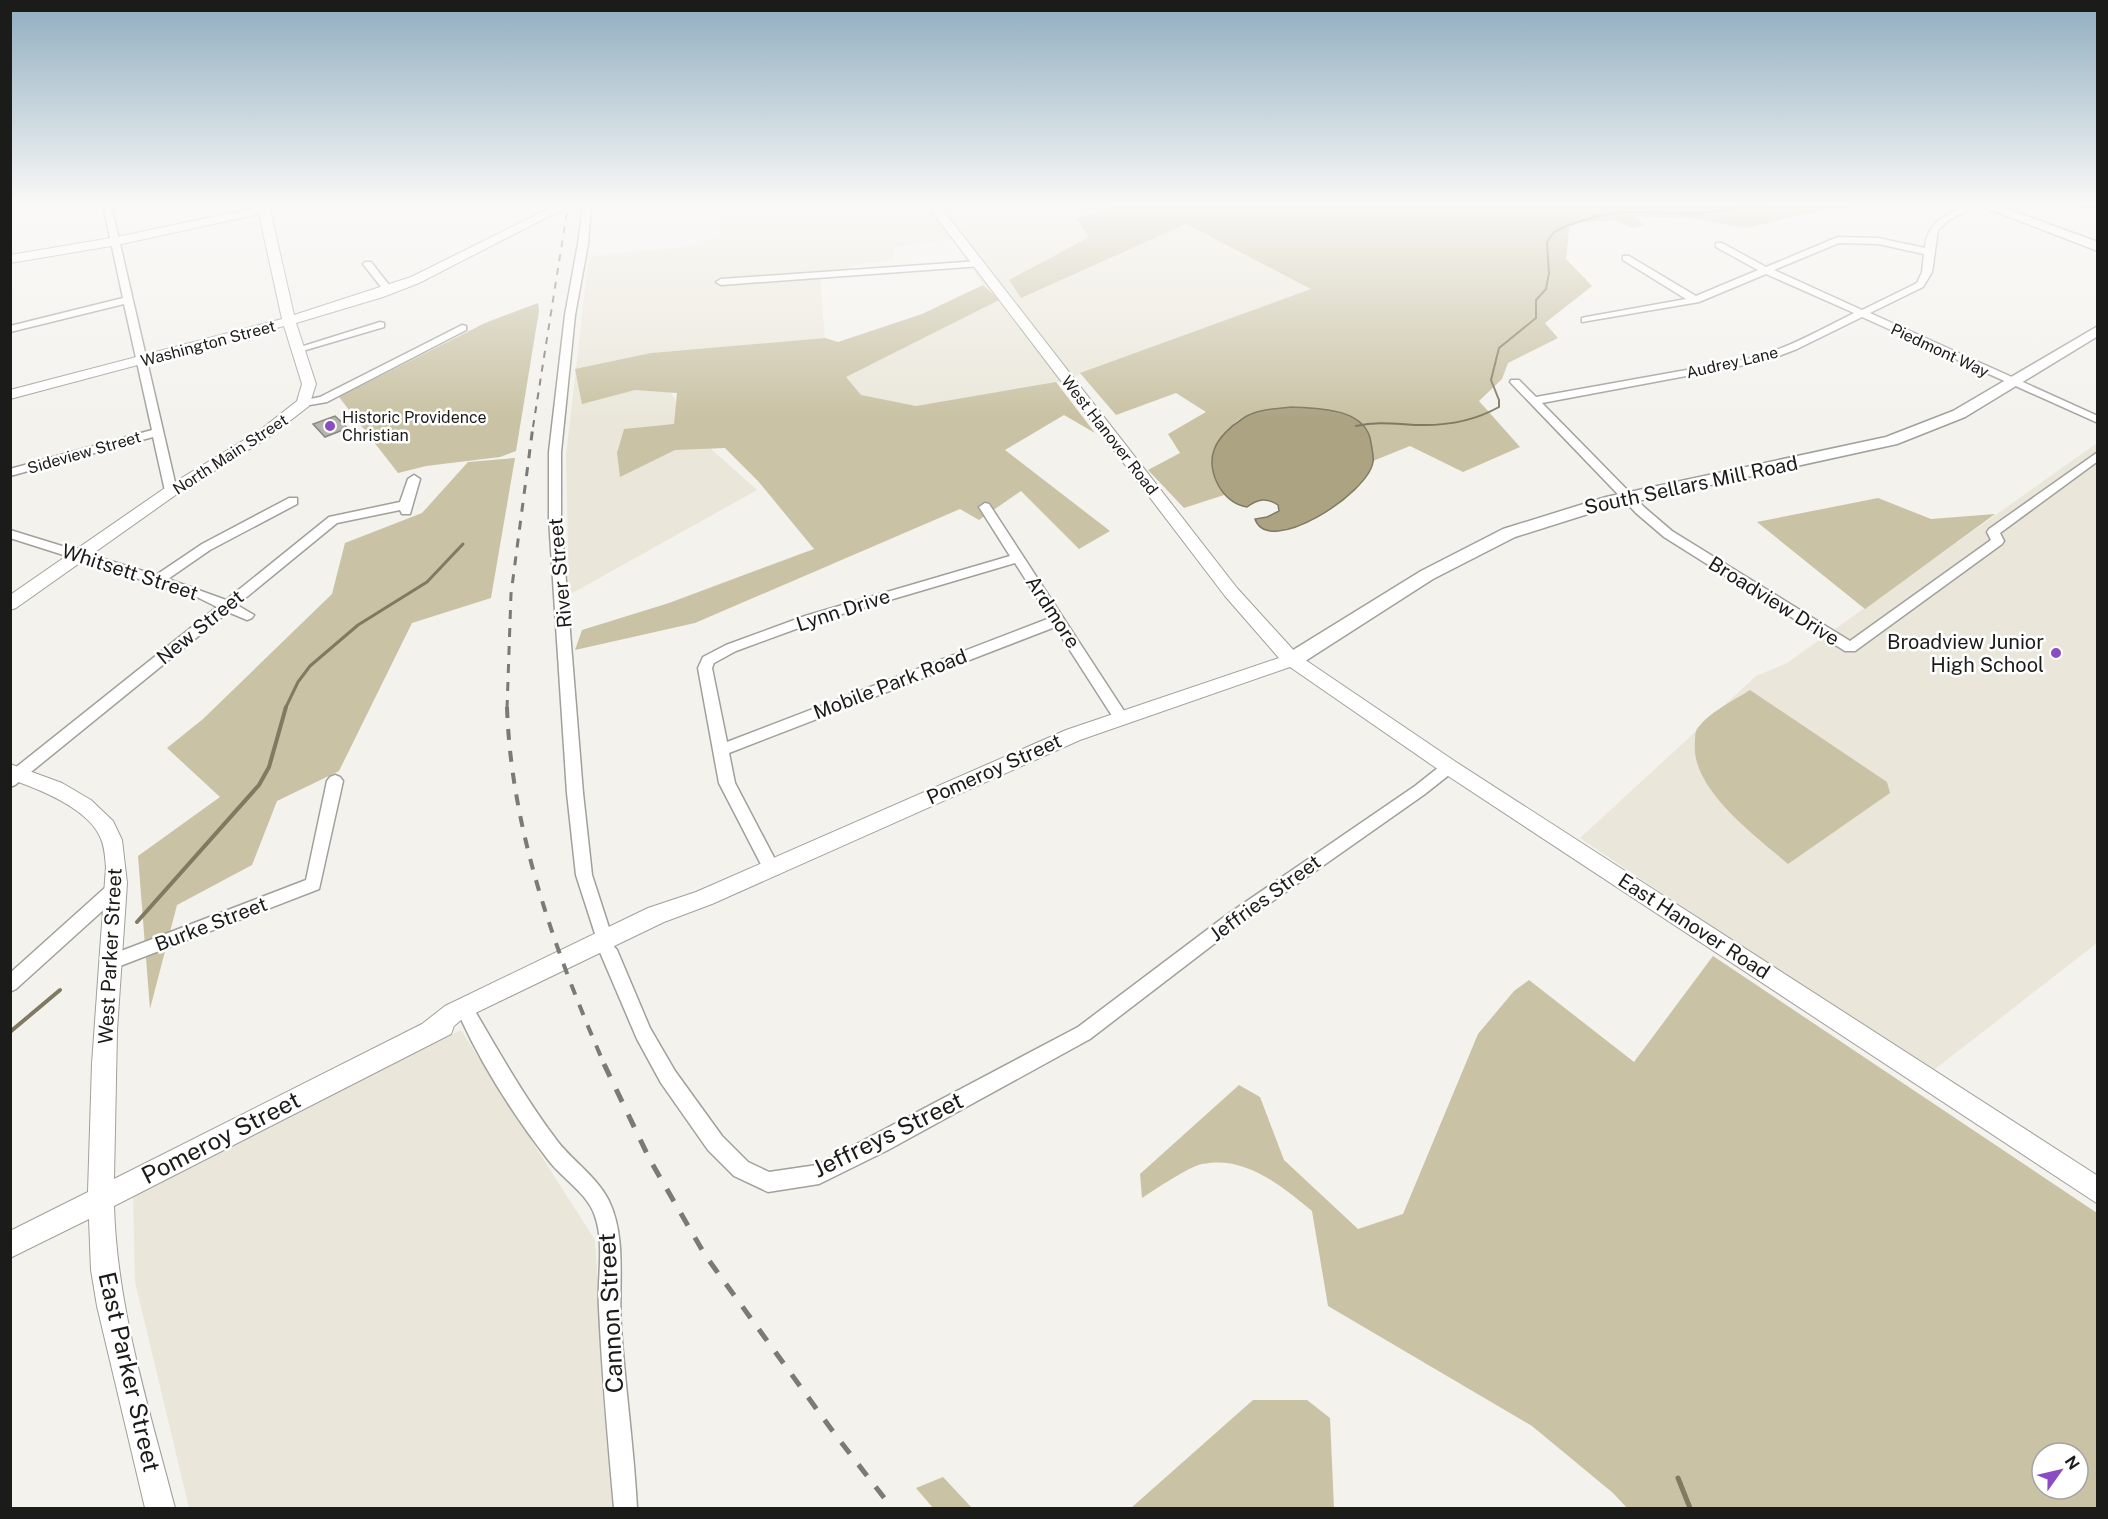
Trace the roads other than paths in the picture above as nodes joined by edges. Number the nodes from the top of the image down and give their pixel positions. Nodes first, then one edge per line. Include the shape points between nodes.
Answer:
1 (124, 276) edge
2 (279, 276) edge
3 (377, 276) edge
4 (423, 276) edge
5 (577, 276) edge
6 (809, 276) edge
7 (988, 276) edge
8 (1655, 276) edge
9 (1752, 276) edge
10 (1779, 276) edge
11 (1926, 276) edge
12 (721, 282) dead end
13 (388, 290) junction
14 (129, 300) junction
15 (1695, 300) junction
16 (315, 314) junction
17 (1862, 314) junction
18 (1586, 320) dead end
19 (289, 321) junction
20 (380, 325) dead end
21 (462, 328) dead end
22 (10, 329) edge
23 (2097, 330) edge
24 (297, 342) junction
25 (142, 361) junction
26 (1515, 382) dead end
27 (2012, 382) junction
28 (10, 395) edge
29 (1533, 401) junction
30 (304, 403) junction
31 (2097, 420) edge
32 (158, 432) junction
33 (2097, 455) edge
34 (10, 473) edge
35 (414, 479) dead end
36 (171, 491) junction
37 (1628, 498) junction
38 (293, 501) dead end
39 (985, 507) dead end
40 (10, 534) edge
41 (80, 556) junction
42 (1017, 558) junction
43 (157, 580) junction
44 (10, 604) edge
45 (228, 606) junction
46 (247, 615) dead end
47 (1059, 620) junction
48 (1292, 660) junction
49 (1121, 718) junction
50 (721, 750) junction
51 (1449, 767) junction
52 (13, 775) edge
53 (335, 781) dead end
54 (772, 868) junction
55 (114, 891) junction
56 (606, 945) junction
57 (109, 963) junction
58 (10, 984) edge
59 (469, 1017) junction
60 (431, 1030) junction
61 (643, 1033) joint
62 (1084, 1033) joint
63 (2097, 1191) edge
64 (102, 1199) junction
65 (10, 1245) edge
66 (160, 1509) edge
67 (626, 1509) edge

1 - 14 street
2 - 19 street
3 - 13 street
4 - 13 street, Washington Street
5 - 56 street, River Street via 555,452 555,519 584,875
6 - 12 street
7 - 48 street, West Hanover Road via 1231,592
8 - 15 street
9 - 15 street
10 - 17 street, Piedmont Way
11 - 17 street, Audrey Lane via 1920,285
13 - 16 street, Washington Street
14 - 22 street
14 - 25 street
15 - 18 street
16 - 19 street, Washington Street
16 - 24 street via 302,323
17 - 27 street, Piedmont Way
17 - 29 street, Audrey Lane via 1762,359
19 - 24 street
19 - 25 street, Washington Street
20 - 24 street
21 - 30 street, North Main Street via 323,400
23 - 27 main road, South Sellars Mill Road
24 - 30 street via 309,384
25 - 28 street, Washington Street
25 - 32 street
26 - 29 street, Broadview Drive
27 - 31 street, Piedmont Way
27 - 37 main road, South Sellars Mill Road via 1959,414 1891,441
29 - 37 street, Broadview Drive
30 - 36 street, North Main Street via 264,434
32 - 34 street, Sideview Street
32 - 36 street
33 - 37 street, Broadview Drive via 1992,532 1998,541 1850,648 1682,544
35 - 45 street, New Street via 405,508 333,520
36 - 41 street, North Main Street
37 - 48 main road, South Sellars Mill Road via 1534,524 1476,549 1385,600
38 - 43 street via 206,547
39 - 42 street, Ardmore
40 - 41 street, Whitsett Street
41 - 43 street, Whitsett Street
41 - 44 street, North Main Street
42 - 47 street, Ardmore
42 - 50 street, Lynn Drive via 838,610 714,655 705,668
43 - 45 street, Whitsett Street
45 - 46 street, Whitsett Street
45 - 52 street, New Street
47 - 49 street, Ardmore
47 - 50 street, Mobile Park Road
48 - 49 street, Pomeroy Street
48 - 51 street, East Hanover Road
49 - 54 street, Pomeroy Street via 1025,755
50 - 54 street, Lynn Drive via 727,783
51 - 62 street, Jeffries Street via 1234,919
51 - 63 street, East Hanover Road
52 - 55 street, West Parker Street via 80,802 99,816 113,843
53 - 57 street, Burke Street via 314,884
54 - 56 street, Pomeroy Street via 704,898 660,924
55 - 57 street, West Parker Street
55 - 58 street
56 - 59 street, Pomeroy Street
56 - 60 street, Pomeroy Street via 453,1013
56 - 61 street, River Street
57 - 64 street, West Parker Street
59 - 60 street, Pomeroy Street
59 - 67 street, Cannon Street via 556,1156 601,1206 606,1218
60 - 64 street, Pomeroy Street
61 - 62 street, Jeffreys Street via 668,1077 715,1143 741,1169 768,1182 819,1174
64 - 65 street, Pomeroy Street
64 - 66 street, East Parker Street via 104,1274

